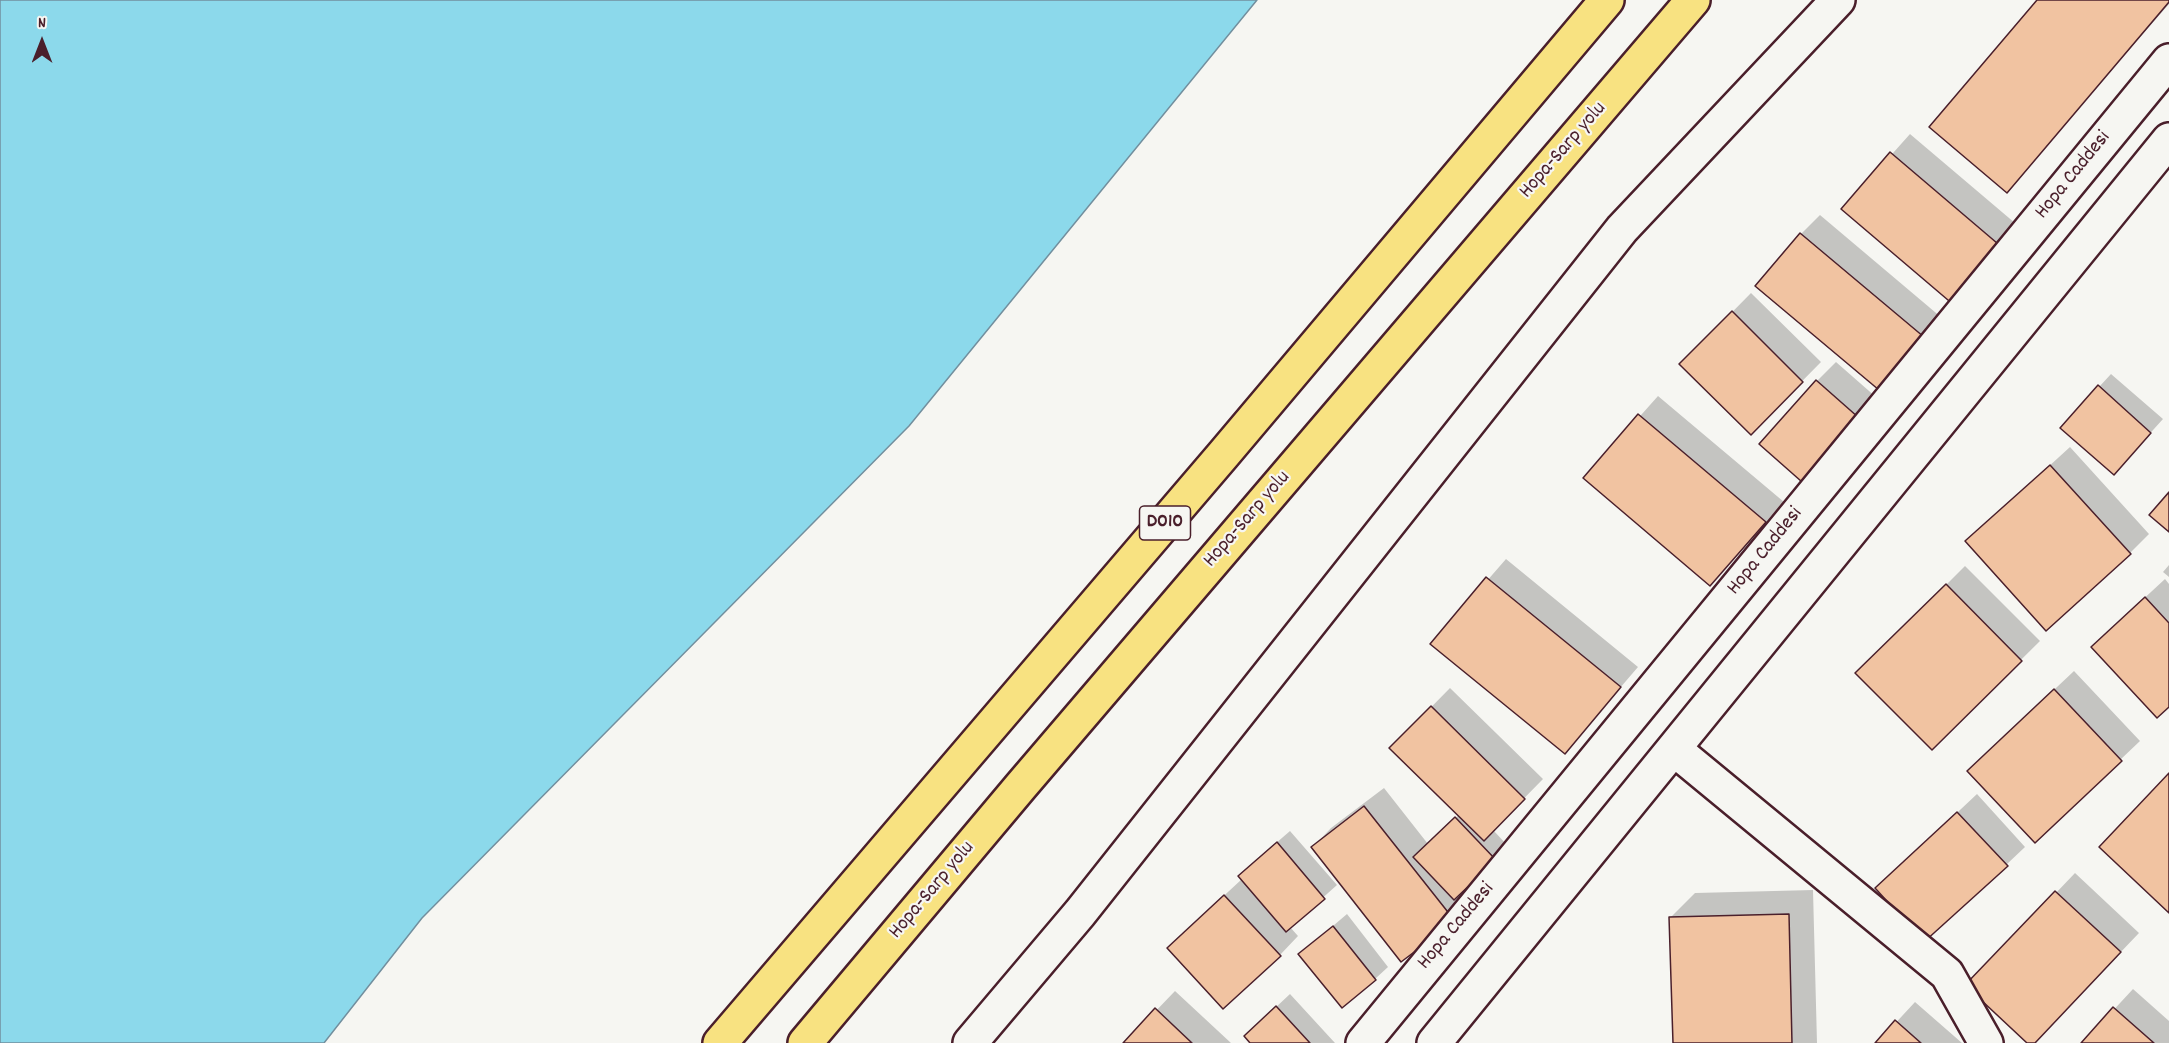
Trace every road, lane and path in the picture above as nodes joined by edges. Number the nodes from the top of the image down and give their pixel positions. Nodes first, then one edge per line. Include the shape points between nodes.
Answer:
1 (1607, 0) edge
2 (1693, 0) edge
3 (1838, 0) edge
4 (2169, 61) edge
5 (2169, 140) edge
6 (1674, 748) junction
7 (720, 1043) edge
8 (805, 1043) edge
9 (970, 1043) edge
10 (1363, 1043) edge
11 (1434, 1043) edge
12 (1986, 1043) edge

1 - 7 highway, D010
2 - 8 highway, Hopa-Sarp yolu
3 - 9 main road via 1622,229 1080,913
4 - 10 main road, Hopa Caddesi
5 - 6 main road
6 - 11 main road
6 - 12 main road via 1947,974

